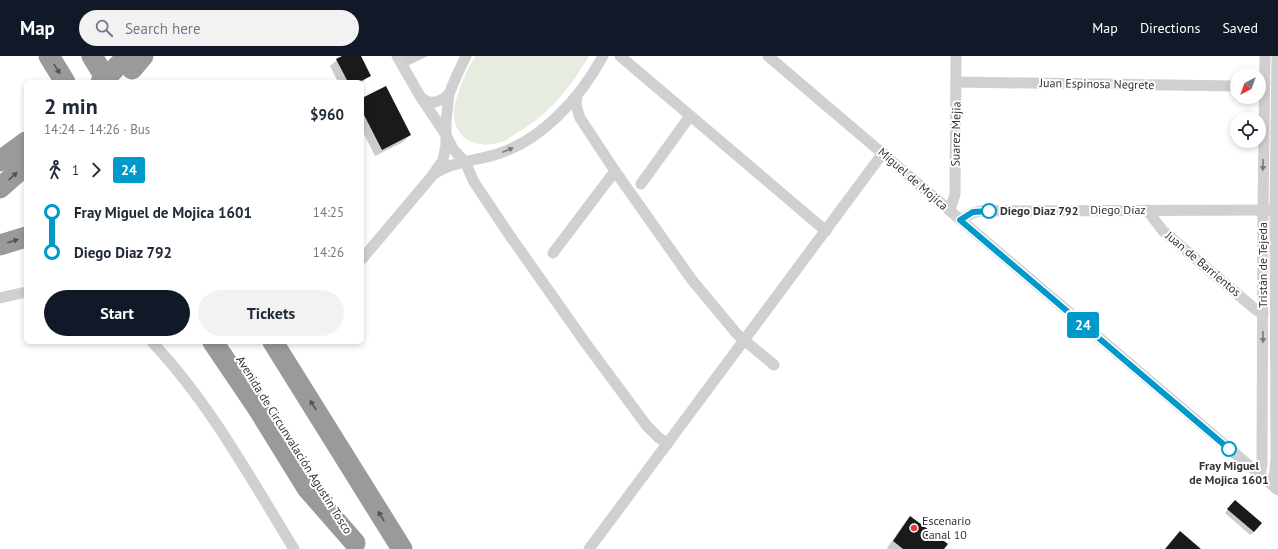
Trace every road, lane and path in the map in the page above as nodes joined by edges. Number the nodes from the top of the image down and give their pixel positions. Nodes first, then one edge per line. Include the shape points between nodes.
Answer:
1 (49, 56) edge
2 (92, 56) edge
3 (397, 56) edge
4 (466, 56) edge
5 (603, 56) edge
6 (768, 56) edge
7 (956, 56) edge
8 (1265, 56) edge
9 (1277, 56) edge
10 (622, 58) edge
11 (125, 66) edge
12 (597, 66) junction
13 (1264, 68) edge
14 (64, 80) edge
15 (104, 80) edge
16 (107, 80) edge
17 (956, 82) junction
18 (1230, 86) edge
19 (1266, 86) edge
20 (1277, 86) edge
21 (449, 94) junction
22 (420, 96) junction
23 (577, 96) junction
24 (1262, 104) edge
25 (690, 116) junction
26 (556, 117) junction
27 (580, 118) junction
28 (446, 135) junction
29 (24, 143) edge
30 (883, 153) junction
31 (485, 158) junction
32 (0, 161) edge
33 (464, 162) junction
34 (24, 166) edge
35 (615, 171) junction
36 (432, 176) junction
37 (474, 182) junction
38 (641, 184) dead end
39 (0, 188) edge
40 (1263, 209) junction
41 (949, 210) junction
42 (1147, 210) junction
43 (1276, 210) edge
44 (960, 220) junction
45 (826, 231) junction
46 (24, 238) edge
47 (0, 245) edge
48 (553, 253) dead end
49 (364, 257) edge
50 (24, 292) edge
51 (0, 298) edge
52 (1263, 314) junction
53 (1277, 337) edge
54 (744, 341) junction
55 (154, 344) edge
56 (214, 344) edge
57 (231, 344) edge
58 (275, 344) edge
59 (774, 365) dead end
60 (668, 443) junction
61 (1241, 459) junction
62 (1262, 459) junction
63 (1277, 459) edge
64 (1277, 473) edge
65 (1258, 474) junction
66 (1274, 487) edge
67 (356, 546) edge
68 (294, 549) edge
69 (402, 549) edge
70 (589, 549) edge

1 -> 14 highway
2 - 16 highway
3 - 22 street
4 - 21 street
5 - 12 street
6 - 30 street, Miguel de Mojica
7 - 17 street, Suarez Mejia
8 - 13 street, Tristán de Tejeda
9 - 20 street, Tristán de Tejeda
10 - 12 street via 611,56
10 - 25 street
11 - 15 highway, bridge
12 - 23 street
17 - 18 street, Juan Espinosa Negrete
17 - 41 street, Suarez Mejia via 955,194
19 - 20 street
20 - 43 street, Tristán de Tejeda
21 - 22 street via 437,102 423,100
21 - 28 street
22 - 28 street
23 - 26 street
23 - 27 street via 576,105
24 -> 40 street, Tristán de Tejeda
25 - 38 street
25 - 45 street
26 - 27 street via 565,113
31 -> 26 street via 518,145
27 - 35 street
28 - 33 street
28 - 36 street via 443,160
29 - 32 highway
30 - 41 street, Miguel de Mojica
30 - 45 street
31 - 33 street
31 - 37 street via 475,168
33 - 36 street via 442,168
33 - 37 street
39 -> 34 highway
35 - 48 street
35 - 54 street via 692,280 730,328
36 - 49 street
37 - 60 street via 545,287 629,402 653,433
40 - 42 street, Diego Díaz
40 - 43 street, Diego Díaz
40 - 52 street, Tristán de Tejeda
41 - 44 street, Miguel de Mojica
42 - 44 street, Diego Díaz via 981,211 973,212
42 - 52 street, Juan de Barrientos via 1163,231
43 - 53 street, Tristán de Tejeda
44 - 61 street, Miguel de Mojica
45 - 54 street
47 -> 46 highway
50 - 51 street
52 -> 62 street, Tristán de Tejeda
53 - 63 street, Tristán de Tejeda
54 - 59 street
54 - 60 street
55 - 68 street via 210,414
56 - 67 highway via 307,488
57 - 67 highway, Avenida de Circunvalación Agustín Tosco
69 -> 58 highway
60 - 70 street
61 - 62 street
61 - 65 street, Miguel de Mojica
62 - 63 street
62 - 65 street, Tristán de Tejeda
63 - 64 street, Tristán de Tejeda
64 - 66 street, Tristán de Tejeda
65 - 66 street, Miguel de Mojica

